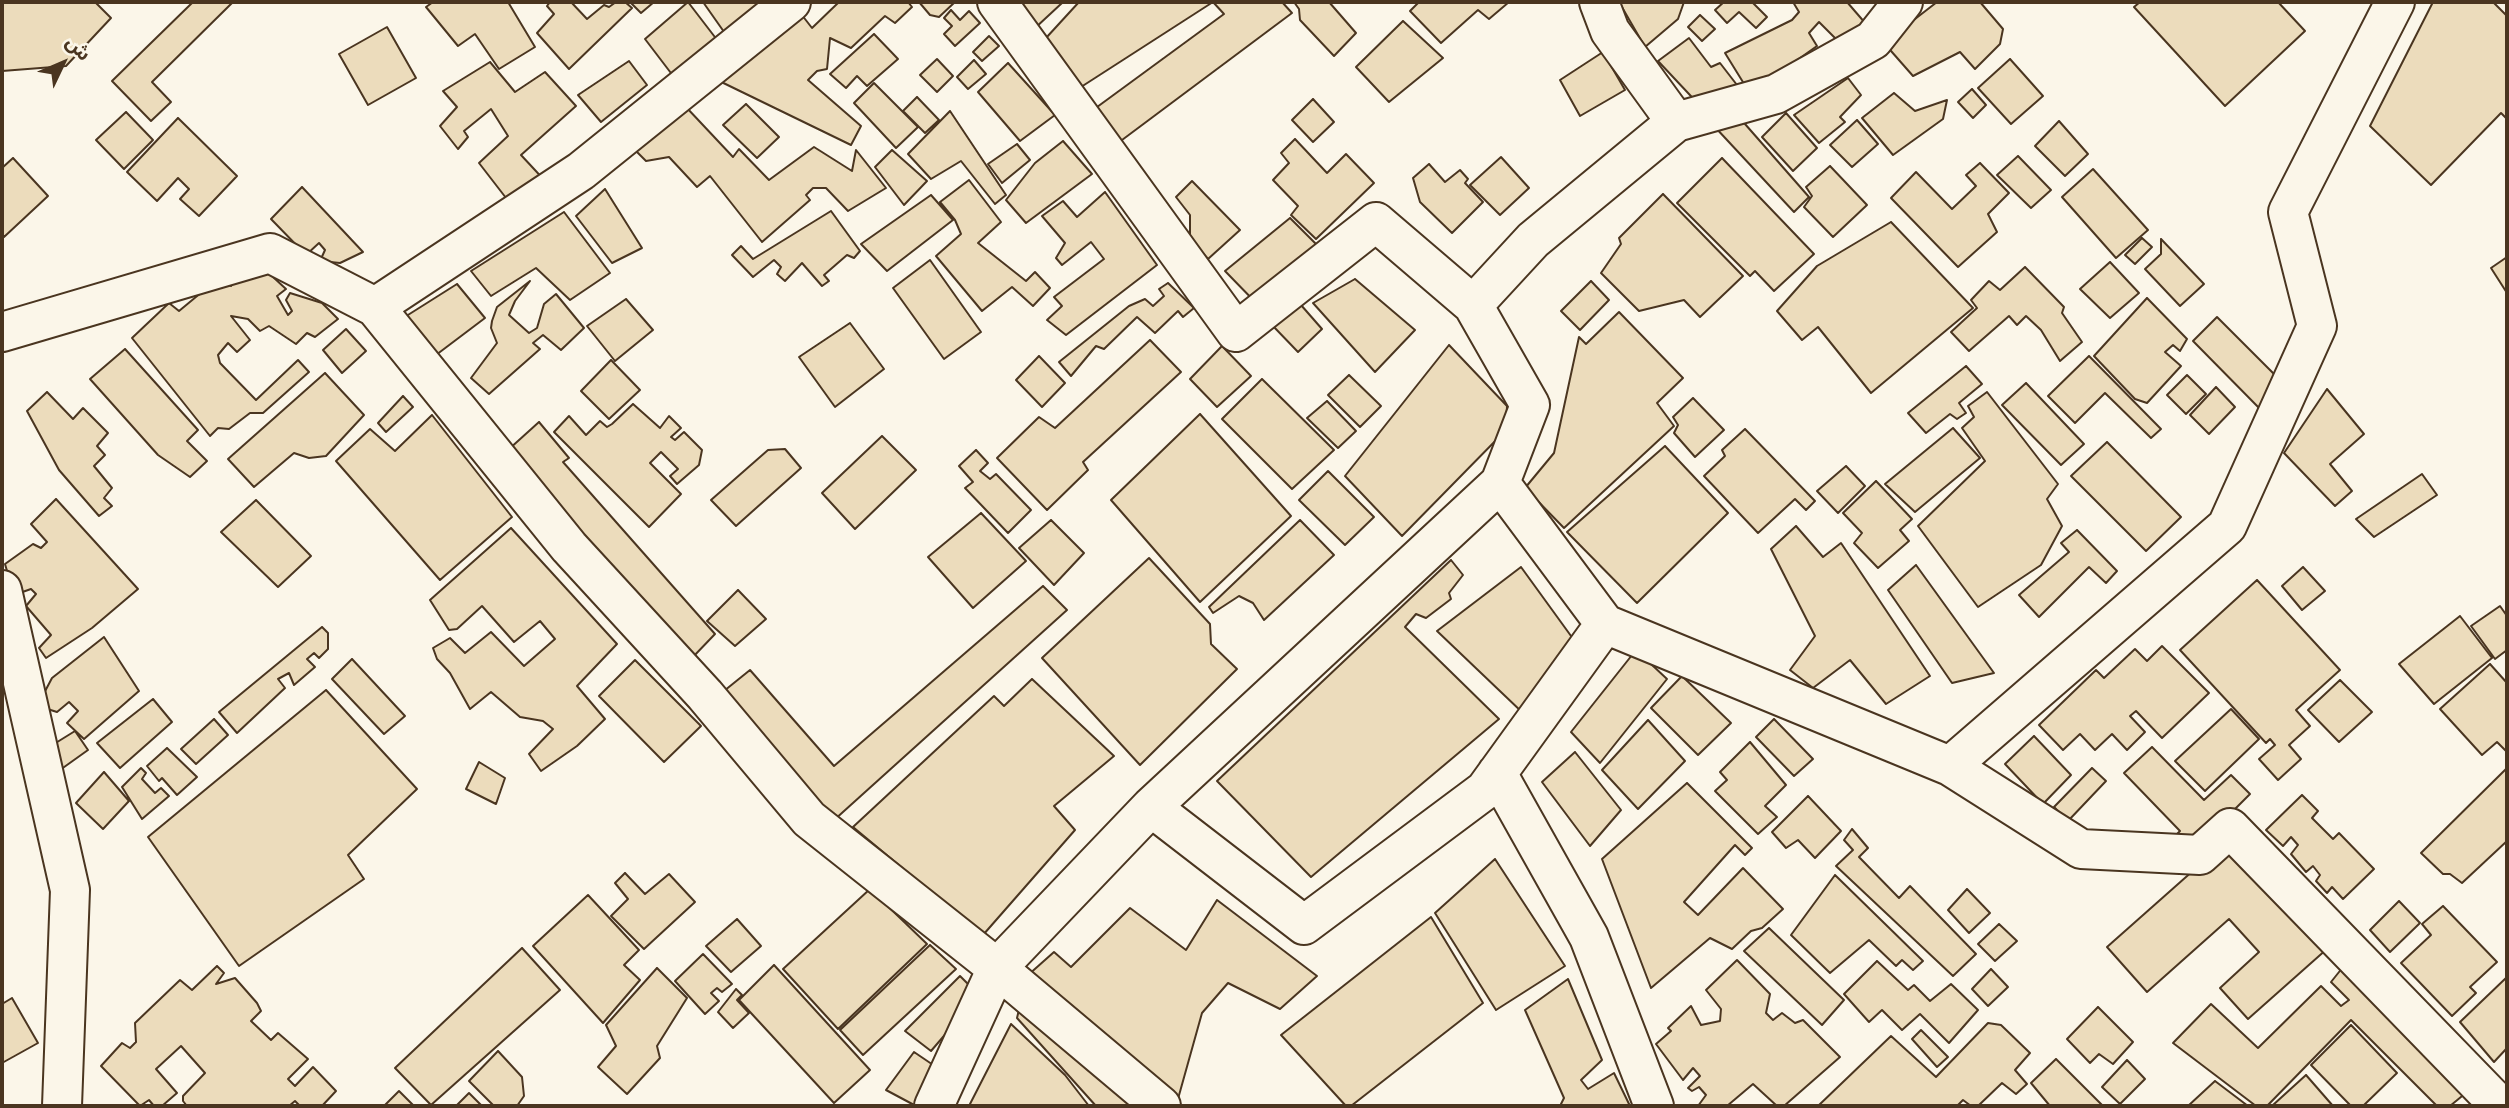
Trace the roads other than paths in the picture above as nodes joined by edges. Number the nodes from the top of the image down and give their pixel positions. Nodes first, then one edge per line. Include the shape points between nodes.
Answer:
1 (791, 2) edge
2 (997, 2) edge
3 (1599, 2) edge
4 (1903, 2) edge
5 (2395, 2) edge
6 (1676, 122) junction
7 (1473, 304) junction
8 (375, 307) junction
9 (2, 332) edge
10 (1500, 484) junction
11 (2, 590) edge
12 (1605, 624) junction
13 (1950, 766) junction
14 (1497, 773) junction
15 (1151, 807) junction
16 (997, 968) junction
17 (62, 1106) edge
18 (934, 1106) edge
19 (1161, 1106) edge
20 (1654, 1106) edge
21 (2500, 1106) edge

1 - 8 street via 581,171
2 - 7 street via 1236,332 1376,222
3 - 6 street via 1610,31
4 - 6 street via 1873,40 1776,94
5 - 13 street via 2288,212 2317,326 2227,526
6 - 7 street via 1533,240
7 - 10 street via 1530,405
8 - 9 street via 270,253
8 - 16 street via 569,547 705,695 809,819
10 - 12 street
10 - 15 street
11 - 17 street via 70,890
12 - 13 street
12 - 14 street
13 - 21 street via 2081,849 2200,855 2230,828
14 - 15 street via 1485,790 1304,925
14 - 20 street via 1589,937
15 - 16 street
16 - 18 street
16 - 19 street

